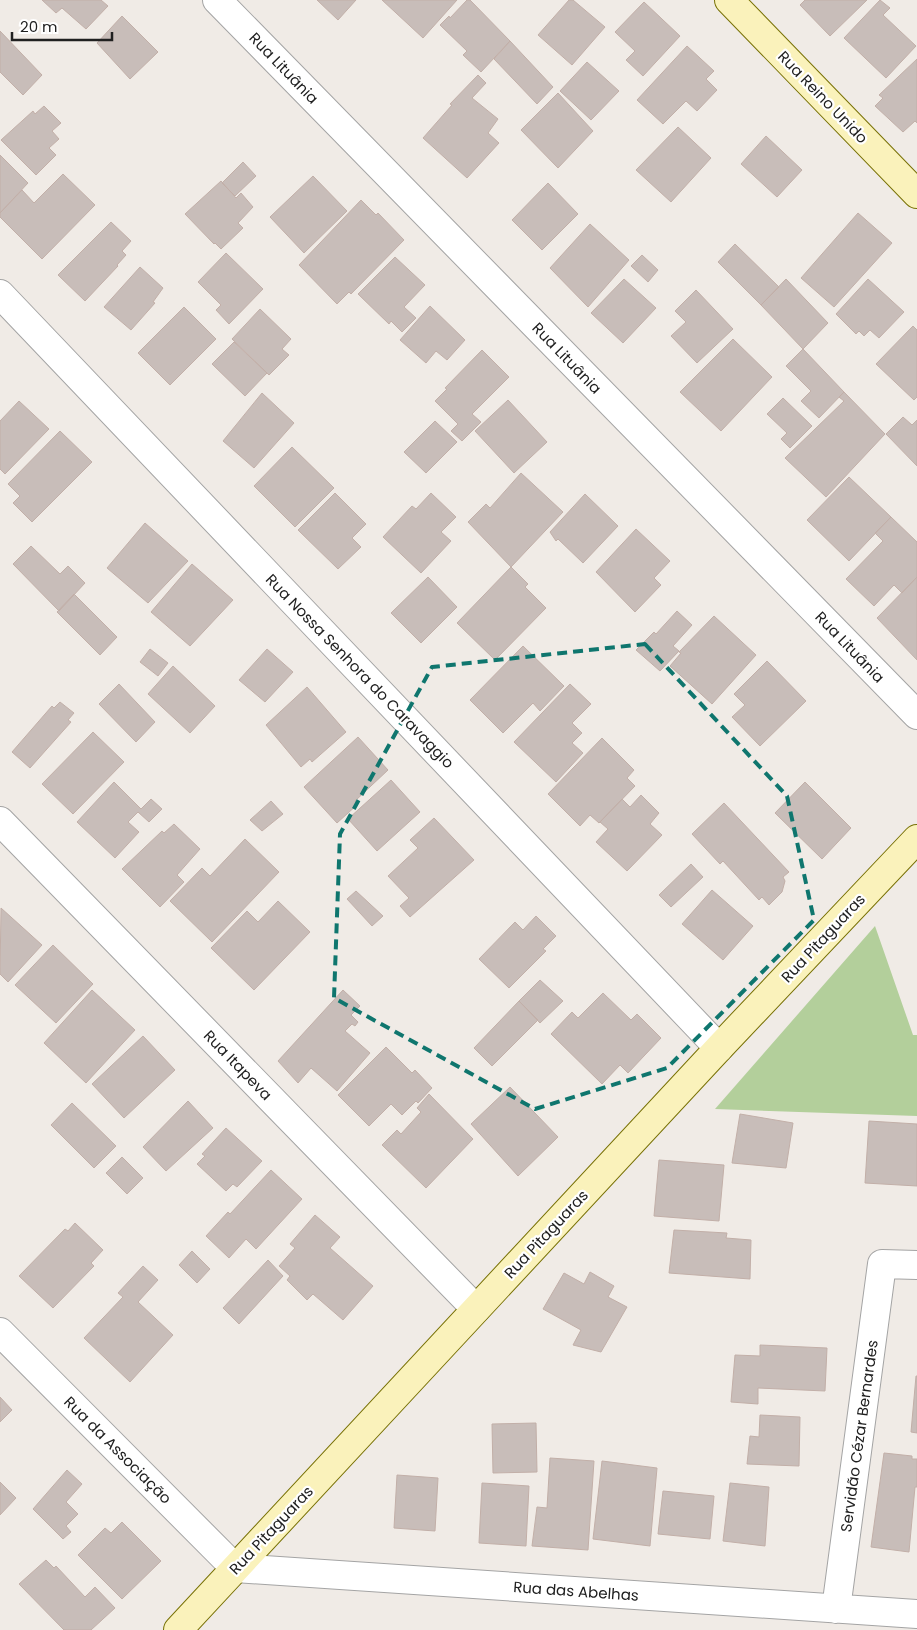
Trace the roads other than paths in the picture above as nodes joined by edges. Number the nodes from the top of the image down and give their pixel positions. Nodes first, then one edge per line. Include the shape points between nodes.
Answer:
1 (217, 0) edge
2 (729, 0) edge
3 (917, 194) edge
4 (0, 294) edge
5 (917, 715) edge
6 (0, 821) edge
7 (917, 839) edge
8 (719, 1048) junction
9 (917, 1266) edge
10 (476, 1309) junction
11 (0, 1332) edge
12 (235, 1568) junction
13 (836, 1609) junction
14 (917, 1614) edge
15 (178, 1630) edge

1 - 5 street, Rua Lituânia
2 - 3 street, Rua Reino Unido
4 - 8 street, Rua Nossa Senhora do Caravaggio
6 - 10 street, Rua Itapeva
7 - 8 street, Rua Pitaguaras
8 - 10 street, Rua Pitaguaras
9 - 13 street, Servidão Cézar Bernardes via 882,1264
10 - 12 street, Rua Pitaguaras
11 - 12 street, Rua da Associação
12 - 13 street, Rua das Abelhas
12 - 15 street, Rua Pitaguaras
13 - 14 street, Rua das Abelhas

